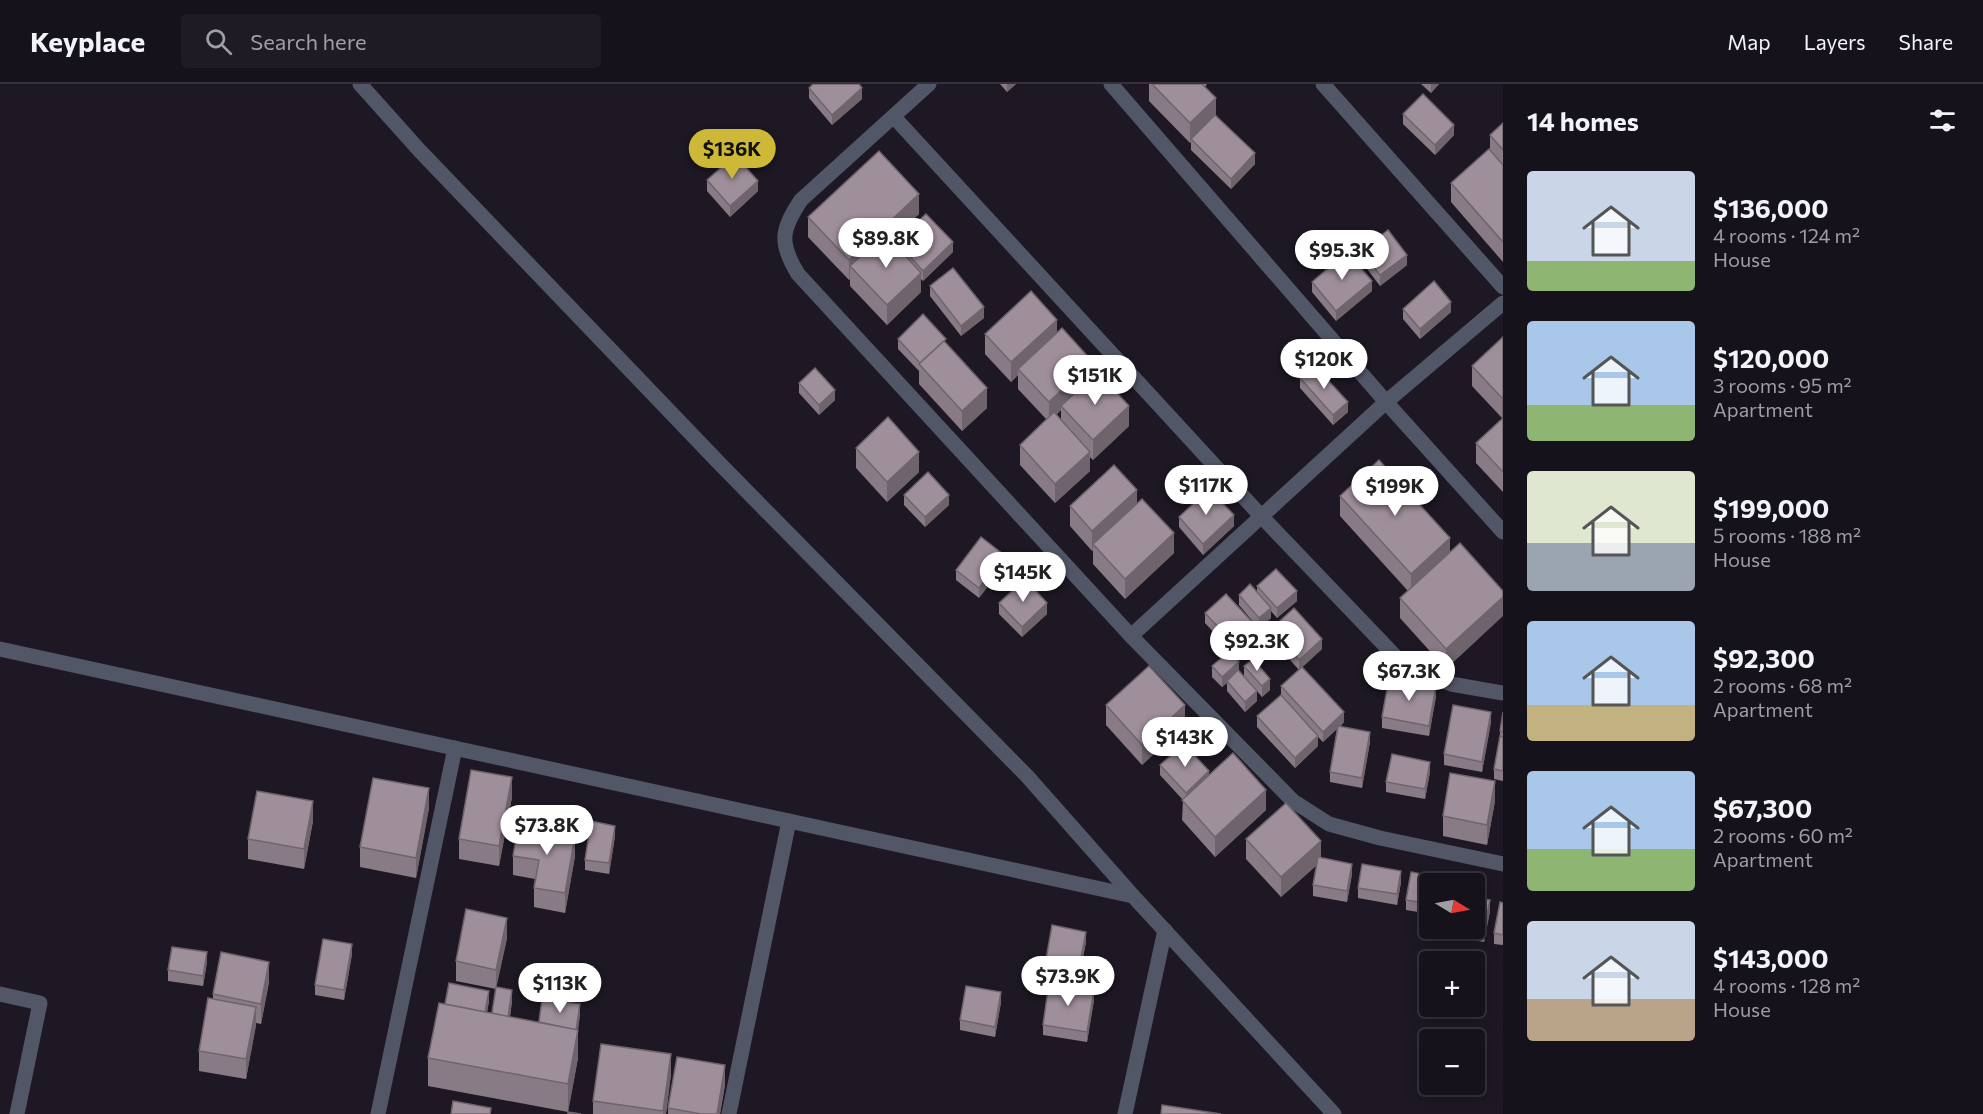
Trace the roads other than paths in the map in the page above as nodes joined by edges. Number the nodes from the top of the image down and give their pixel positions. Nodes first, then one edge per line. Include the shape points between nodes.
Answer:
1 (360, 84) edge
2 (928, 84) edge
3 (1110, 84) edge
4 (1323, 84) edge
5 (894, 117) junction
6 (1503, 287) edge
7 (1503, 303) edge
8 (1386, 402) junction
9 (1261, 516) junction
10 (1503, 532) edge
11 (1131, 636) junction
12 (0, 649) edge
13 (1503, 693) edge
14 (455, 748) junction
15 (789, 821) junction
16 (1503, 864) edge
17 (1133, 896) junction
18 (1165, 930) junction
19 (0, 994) edge
20 (17, 1114) edge
21 (378, 1114) edge
22 (729, 1114) edge
23 (1125, 1114) edge
24 (1334, 1114) edge

1 - 17 street via 722,466 1027,776
2 - 5 street
3 - 8 street
4 - 6 street
5 - 9 street
5 - 11 street via 801,200 788,219 786,255 798,274
7 - 8 street
8 - 9 street
8 - 10 street
9 - 11 street
9 - 13 street via 1395,656 1425,675 1451,684
11 - 16 street via 1293,801 1329,824
12 - 14 street
14 - 15 street
14 - 21 street
15 - 17 street
15 - 22 street
17 - 18 street
18 - 23 street
18 - 24 street
19 - 20 street via 40,1003

